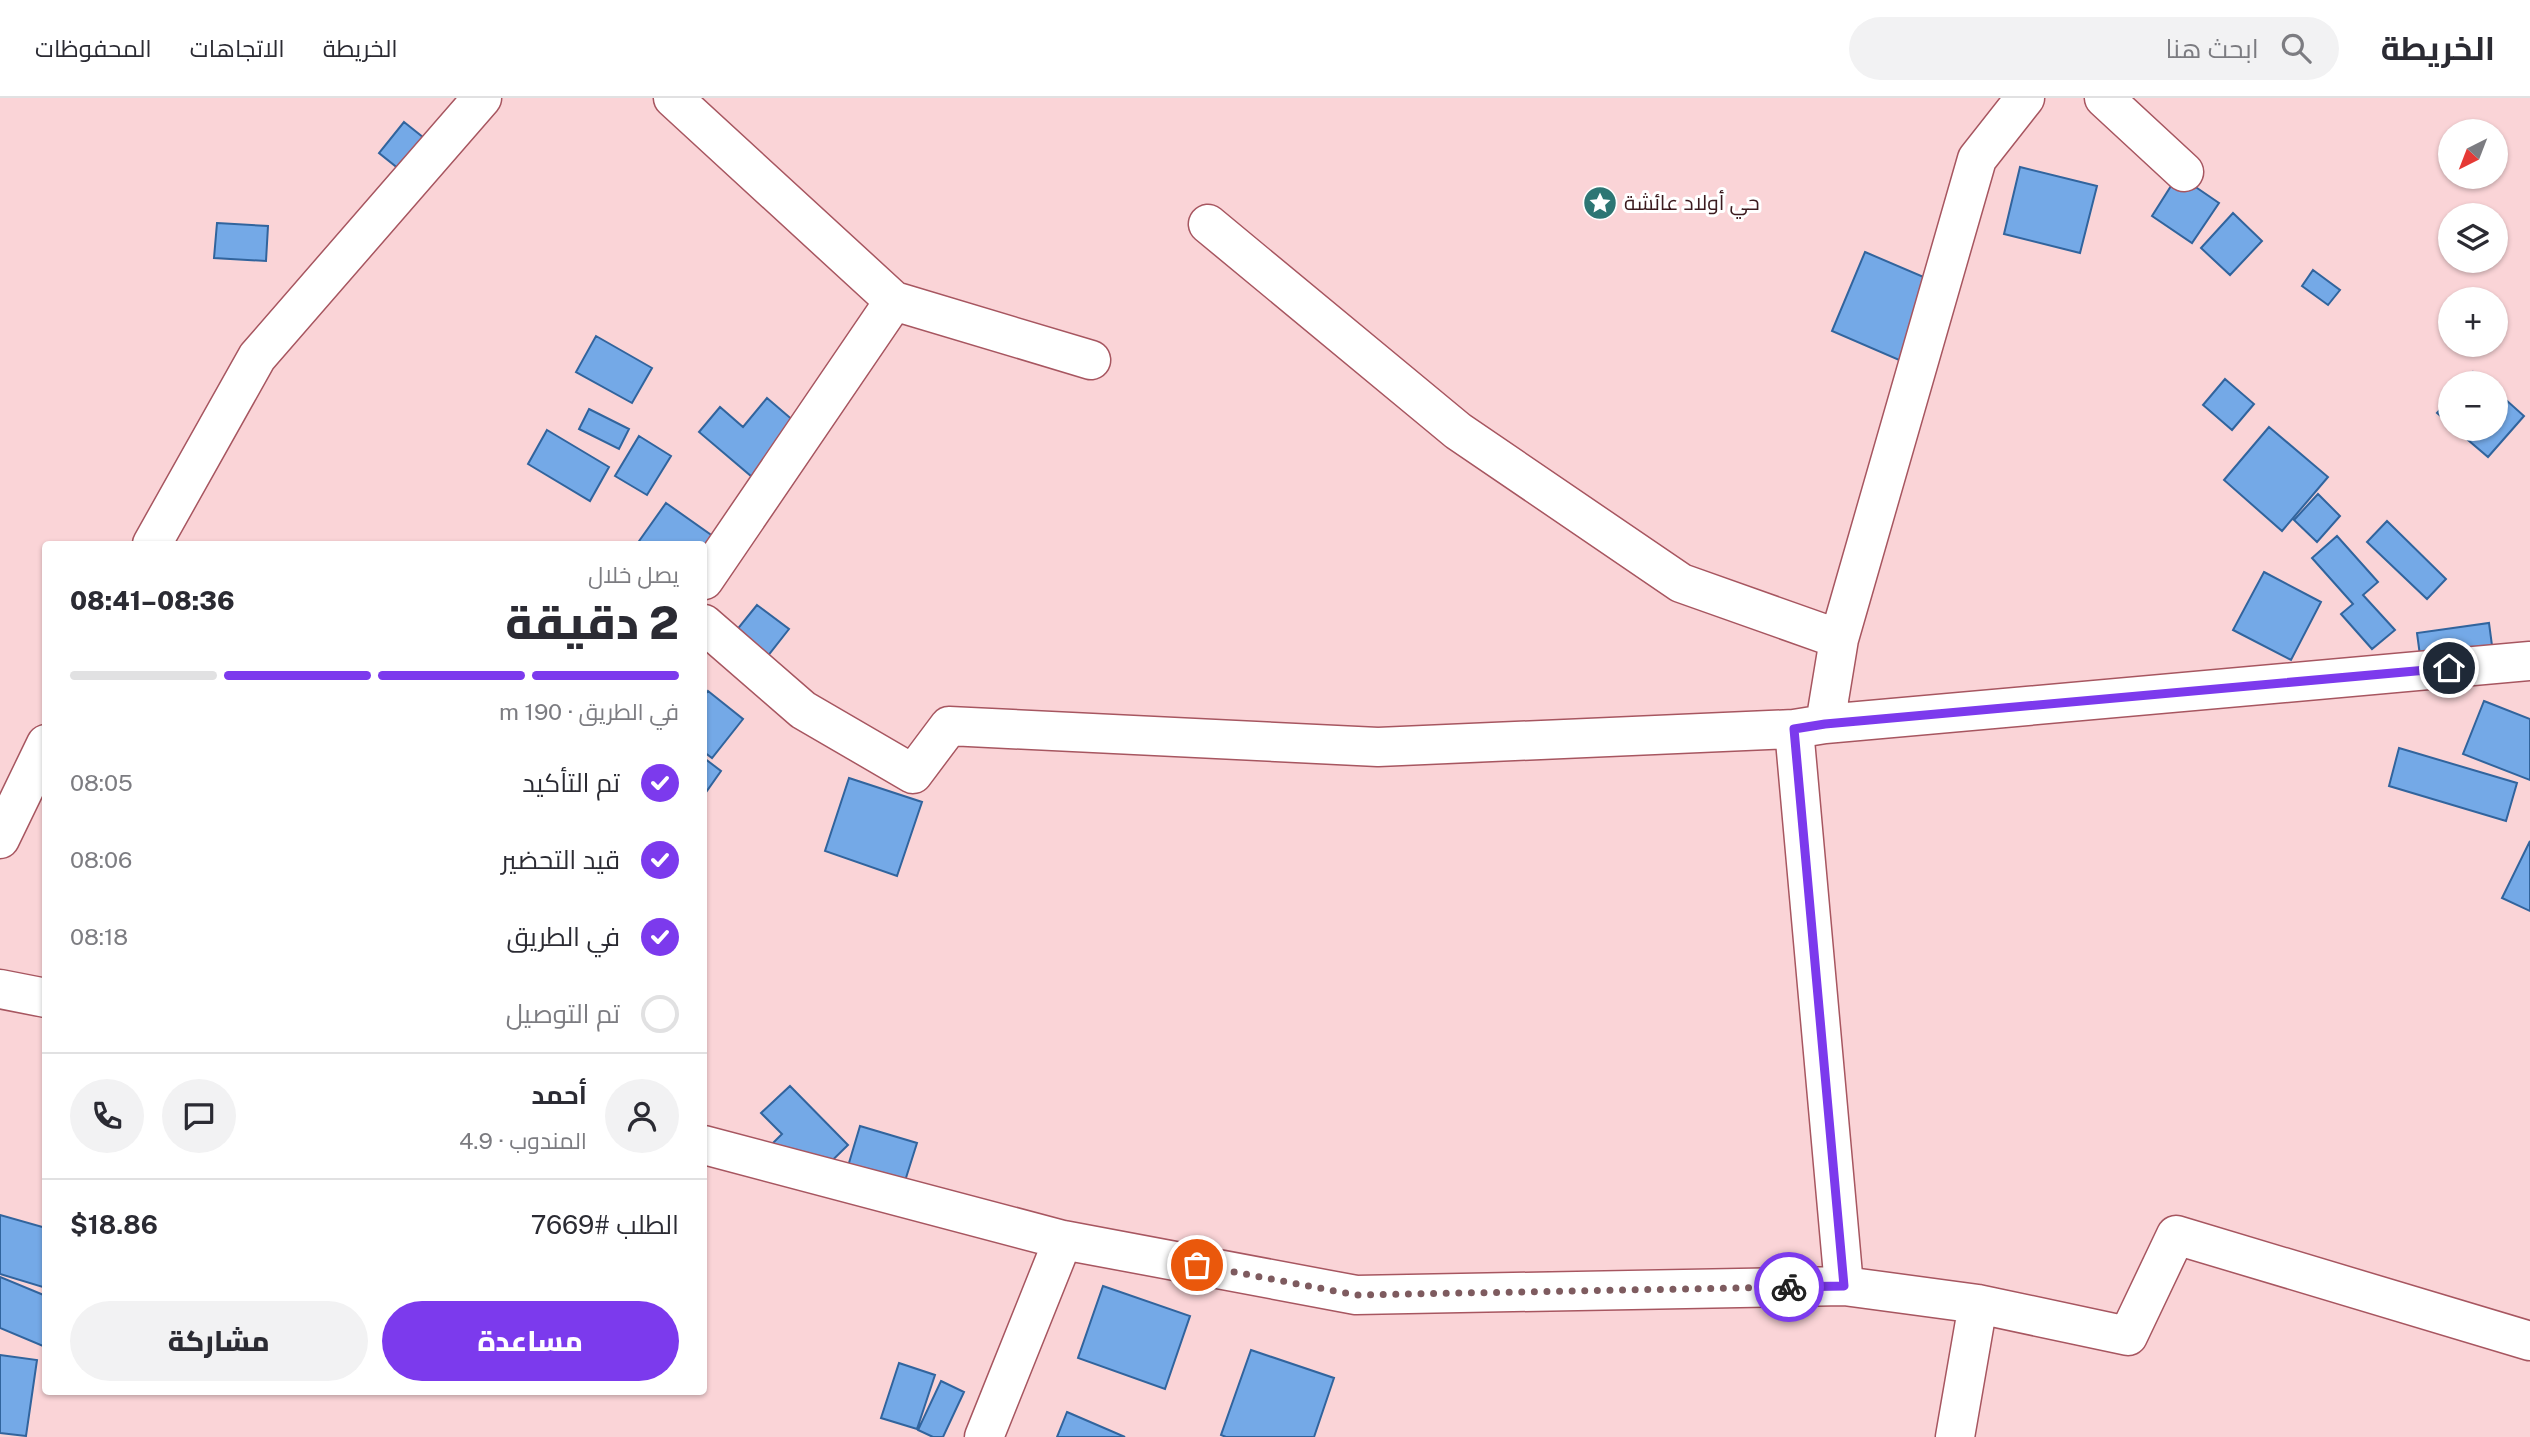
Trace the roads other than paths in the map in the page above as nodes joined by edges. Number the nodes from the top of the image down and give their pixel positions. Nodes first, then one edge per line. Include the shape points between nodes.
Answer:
1 (673, 98) edge
2 (2025, 98) edge
3 (2104, 98) edge
4 (464, 104) edge
5 (2184, 172) dead end
6 (1208, 224) dead end
7 (894, 301) junction
8 (1091, 360) dead end
9 (154, 541) edge
10 (707, 576) edge
11 (707, 627) edge
12 (1839, 639) junction
13 (2530, 661) edge
14 (1809, 727) junction
15 (42, 752) edge
16 (0, 839) edge
17 (0, 989) edge
18 (42, 997) edge
19 (707, 1146) edge
20 (1063, 1240) junction
21 (1844, 1286) junction
22 (1978, 1304) junction
23 (2530, 1341) edge
24 (984, 1437) edge
25 (1955, 1437) edge

1 - 7 street
2 - 12 street via 1977,159
3 - 5 street
4 - 9 street via 257,357
6 - 12 street via 1458,430 1681,583
7 - 8 street
7 - 10 street
11 - 14 street via 803,710 913,774 949,726 1378,747
12 - 14 street
13 - 14 street
14 - 21 street
15 - 16 street
17 - 18 street
19 - 20 street
20 - 21 street via 1356,1295
20 - 24 street
21 - 22 street
22 - 23 street via 2128,1336 2176,1235
22 - 25 street

